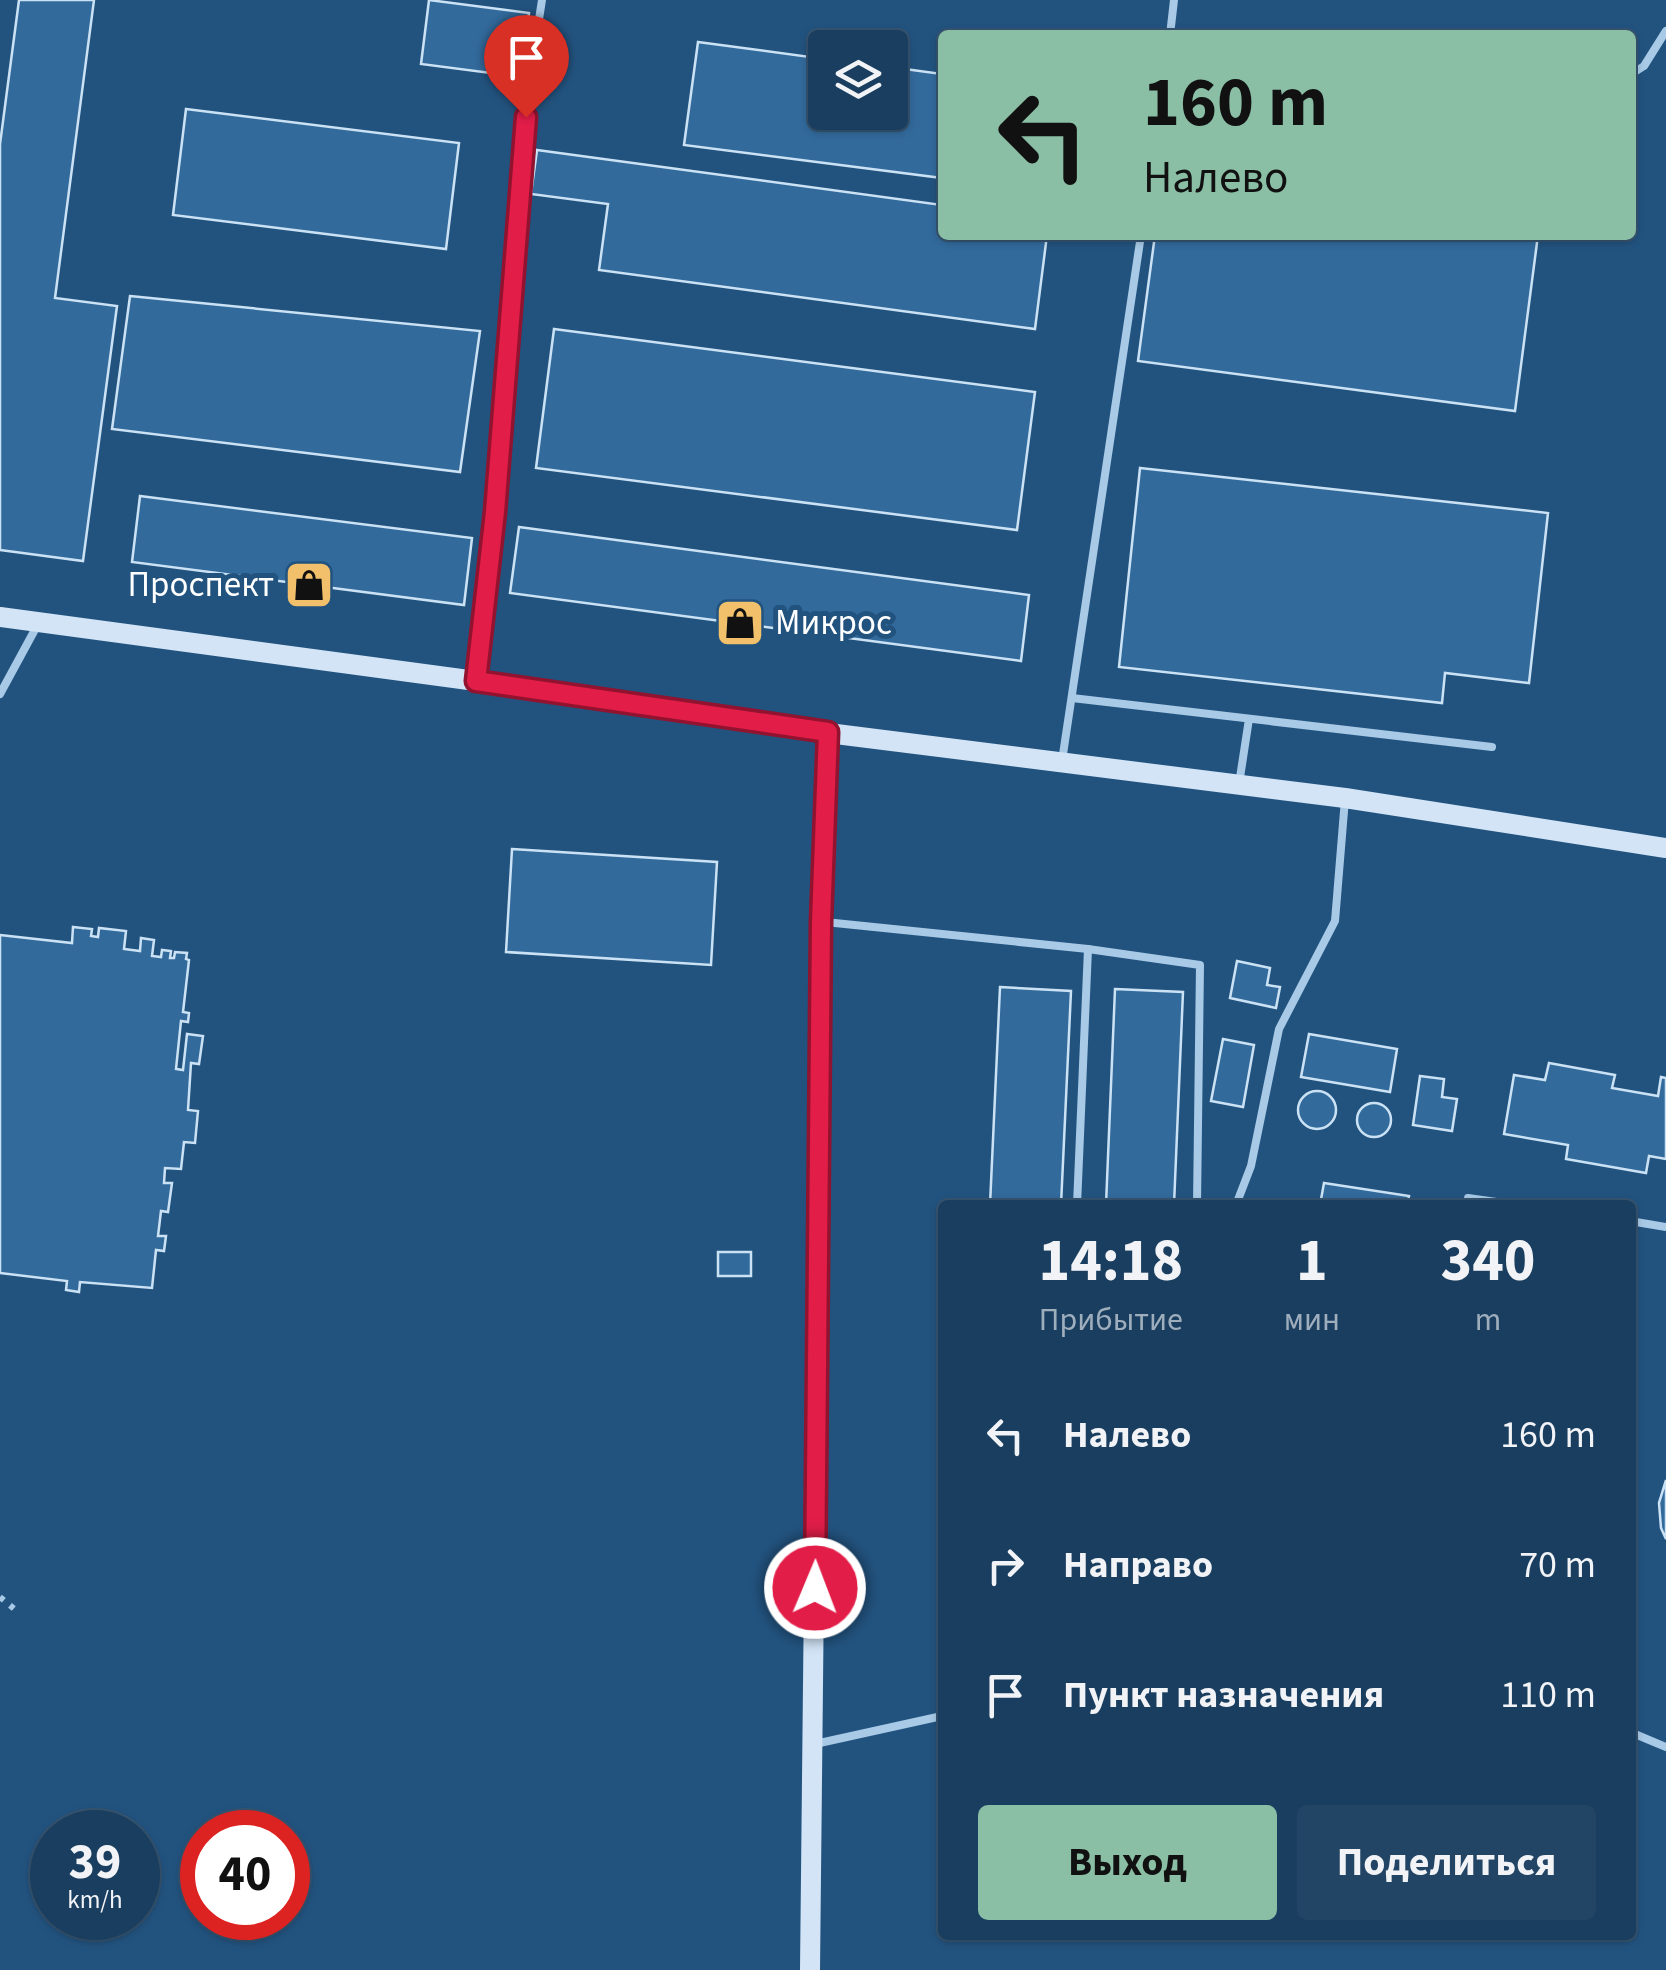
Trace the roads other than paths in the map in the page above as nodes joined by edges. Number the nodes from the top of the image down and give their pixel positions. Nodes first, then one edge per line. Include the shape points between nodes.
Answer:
1 (542, 0) edge
2 (1174, 0) edge
3 (1171, 30) edge
4 (1666, 31) edge
5 (1636, 72) edge
6 (1141, 240) edge
7 (0, 617) edge
8 (38, 624) junction
9 (476, 681) junction
10 (0, 694) edge
11 (1072, 698) junction
12 (1249, 719) junction
13 (828, 732) junction
14 (1492, 747) dead end
15 (1062, 761) junction
16 (1239, 784) junction
17 (1346, 798) junction
18 (1666, 848) edge
19 (821, 922) junction
20 (1088, 950) junction
21 (1468, 1198) dead end
22 (1077, 1200) edge
23 (1198, 1200) edge
24 (1238, 1200) edge
25 (1482, 1200) edge
26 (1636, 1223) edge
27 (1666, 1227) edge
28 (938, 1717) edge
29 (1636, 1735) edge
30 (814, 1744) junction
31 (1666, 1748) edge
32 (810, 1970) edge

1 - 9 lane
2 - 3 lane
4 - 5 lane
6 - 11 lane
7 - 8 street
8 - 9 street
8 - 10 lane
9 - 13 street
11 - 12 lane
11 - 15 lane
12 - 14 lane
12 - 16 lane
13 - 15 street
13 - 19 street
15 - 16 street
16 - 17 street
17 - 18 street
17 - 24 lane via 1335,920 1280,1030
19 - 20 lane
19 - 30 street
20 - 22 lane
20 - 23 lane via 1200,966
21 - 25 lane
26 - 27 lane
28 - 30 lane
29 - 31 lane
30 - 32 street

